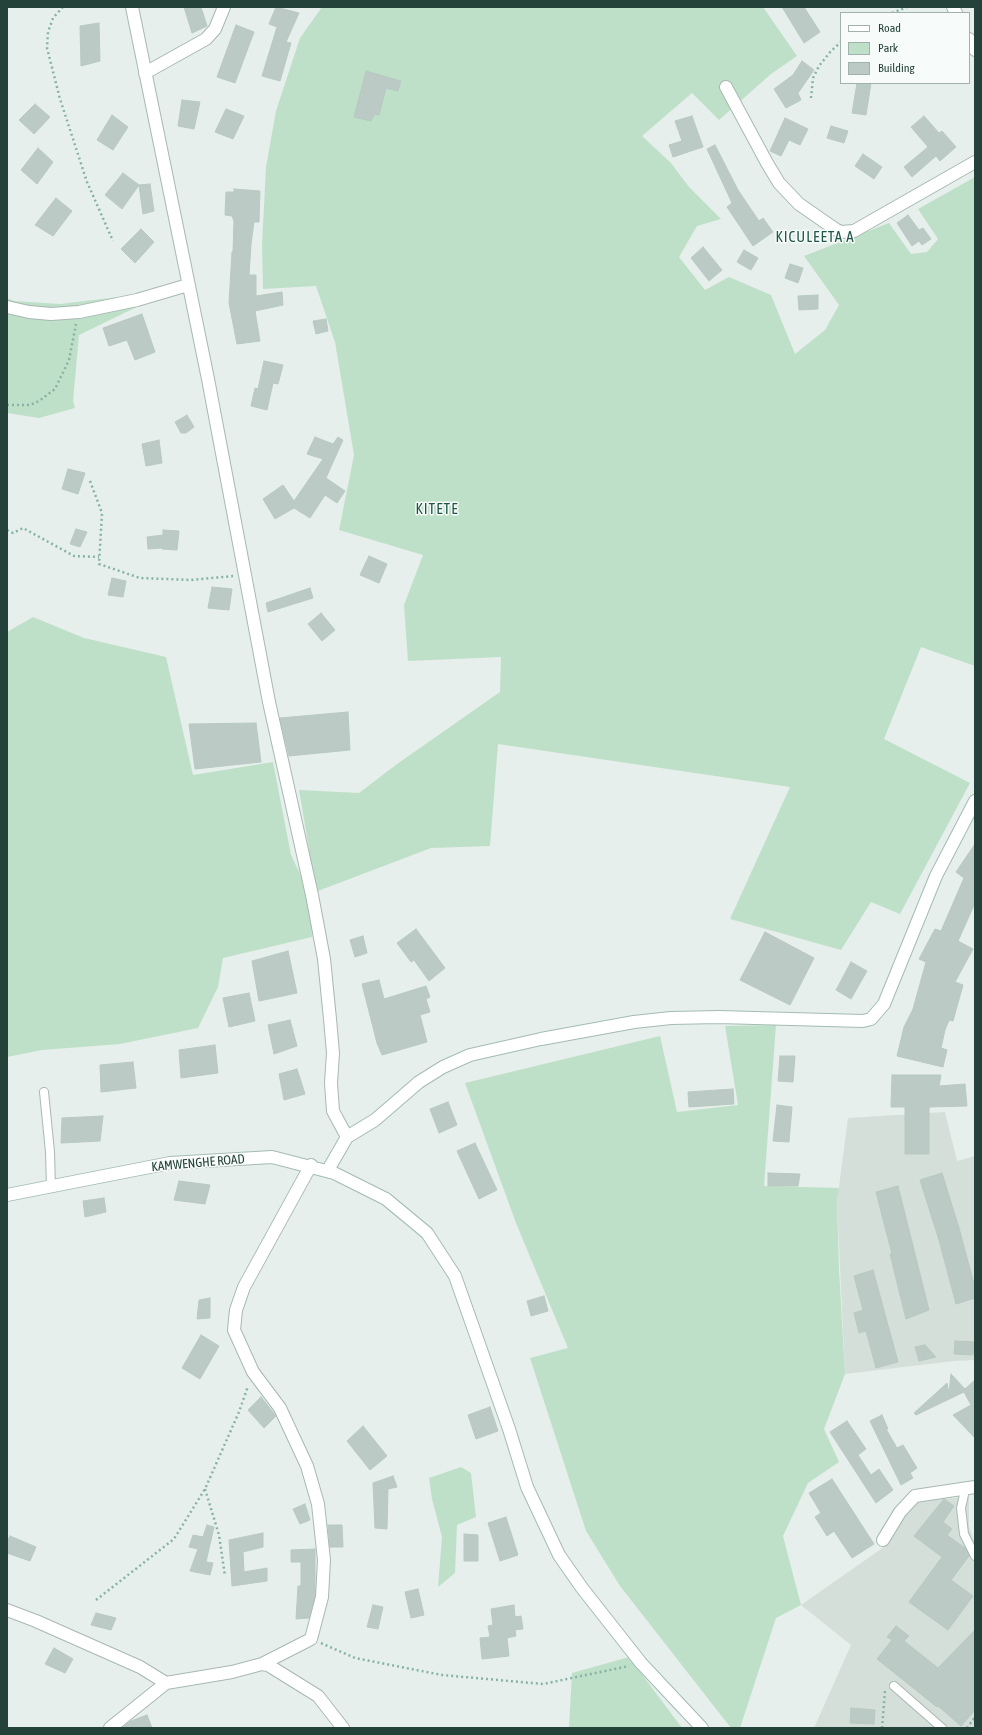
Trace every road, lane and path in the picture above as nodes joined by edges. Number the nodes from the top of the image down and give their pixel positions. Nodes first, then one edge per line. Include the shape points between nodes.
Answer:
1 (63, 7) edge
2 (132, 7) edge
3 (224, 7) edge
4 (907, 7) edge
5 (894, 12) edge
6 (840, 43) edge
7 (146, 73) junction
8 (726, 87) dead end
9 (811, 98) dead end
10 (975, 162) edge
11 (113, 241) dead end
12 (188, 285) junction
13 (7, 307) edge
14 (79, 312) junction
15 (7, 405) edge
16 (90, 481) dead end
17 (7, 530) edge
18 (99, 557) junction
19 (244, 575) junction
20 (975, 801) edge
21 (44, 1092) dead end
22 (347, 1137) junction
23 (311, 1165) junction
24 (328, 1170) junction
25 (51, 1188) junction
26 (7, 1195) edge
27 (253, 1372) junction
28 (970, 1488) edge
29 (204, 1489) junction
30 (884, 1540) dead end
31 (975, 1556) edge
32 (225, 1576) dead end
33 (96, 1600) dead end
34 (7, 1610) edge
35 (311, 1638) junction
36 (641, 1663) junction
37 (262, 1664) junction
38 (166, 1683) junction
39 (894, 1686) joint
40 (975, 1717) edge
41 (110, 1728) edge
42 (343, 1728) edge
43 (702, 1728) edge
44 (882, 1728) edge
45 (942, 1728) edge
46 (967, 1728) edge

1 - 11 path via 50,25 47,48 60,99 83,169
2 - 7 street
3 - 7 street via 215,29 206,39
4 - 5 path
6 - 9 path via 819,66 813,78
7 - 12 street
8 - 10 street via 779,183 800,204 841,232 854,231
12 - 14 street via 138,300
12 - 19 street
13 - 14 street via 51,314
14 - 15 path via 69,360 55,389 30,405
16 - 18 path via 102,513
17 - 18 path via 13,533 23,528 74,556
18 - 19 path via 99,564 140,578 192,580
19 - 22 street via 324,960 333,1053 333,1111
20 - 22 street via 936,876 884,1004 871,1019 863,1021 671,1018 626,1024 470,1055 443,1067 419,1082 375,1120
21 - 25 lane
22 - 24 street
23 - 24 street, KAMWENGHE ROAD
23 - 25 street, KAMWENGHE ROAD via 272,1157 170,1163
23 - 27 street via 244,1287 236,1310 234,1330
24 - 36 street, KAMWENGHE ROAD via 386,1199 427,1233 455,1276 527,1487 559,1555
25 - 26 street, KAMWENGHE ROAD
27 - 29 path via 239,1412
27 - 35 street via 280,1408 307,1466 318,1504 324,1560 322,1596
28 - 30 street via 915,1496 900,1512
28 - 31 lane via 960,1508 964,1534
29 - 32 path via 219,1534
29 - 33 path via 174,1539
34 - 38 street via 140,1667
35 - 36 path via 355,1658 434,1674 543,1684
35 - 37 street
36 - 43 street, KAMWENGHE ROAD
37 - 38 street via 232,1672
37 - 42 street via 318,1696
38 - 41 street
39 - 44 path via 884,1692
39 - 45 lane
40 - 46 path

